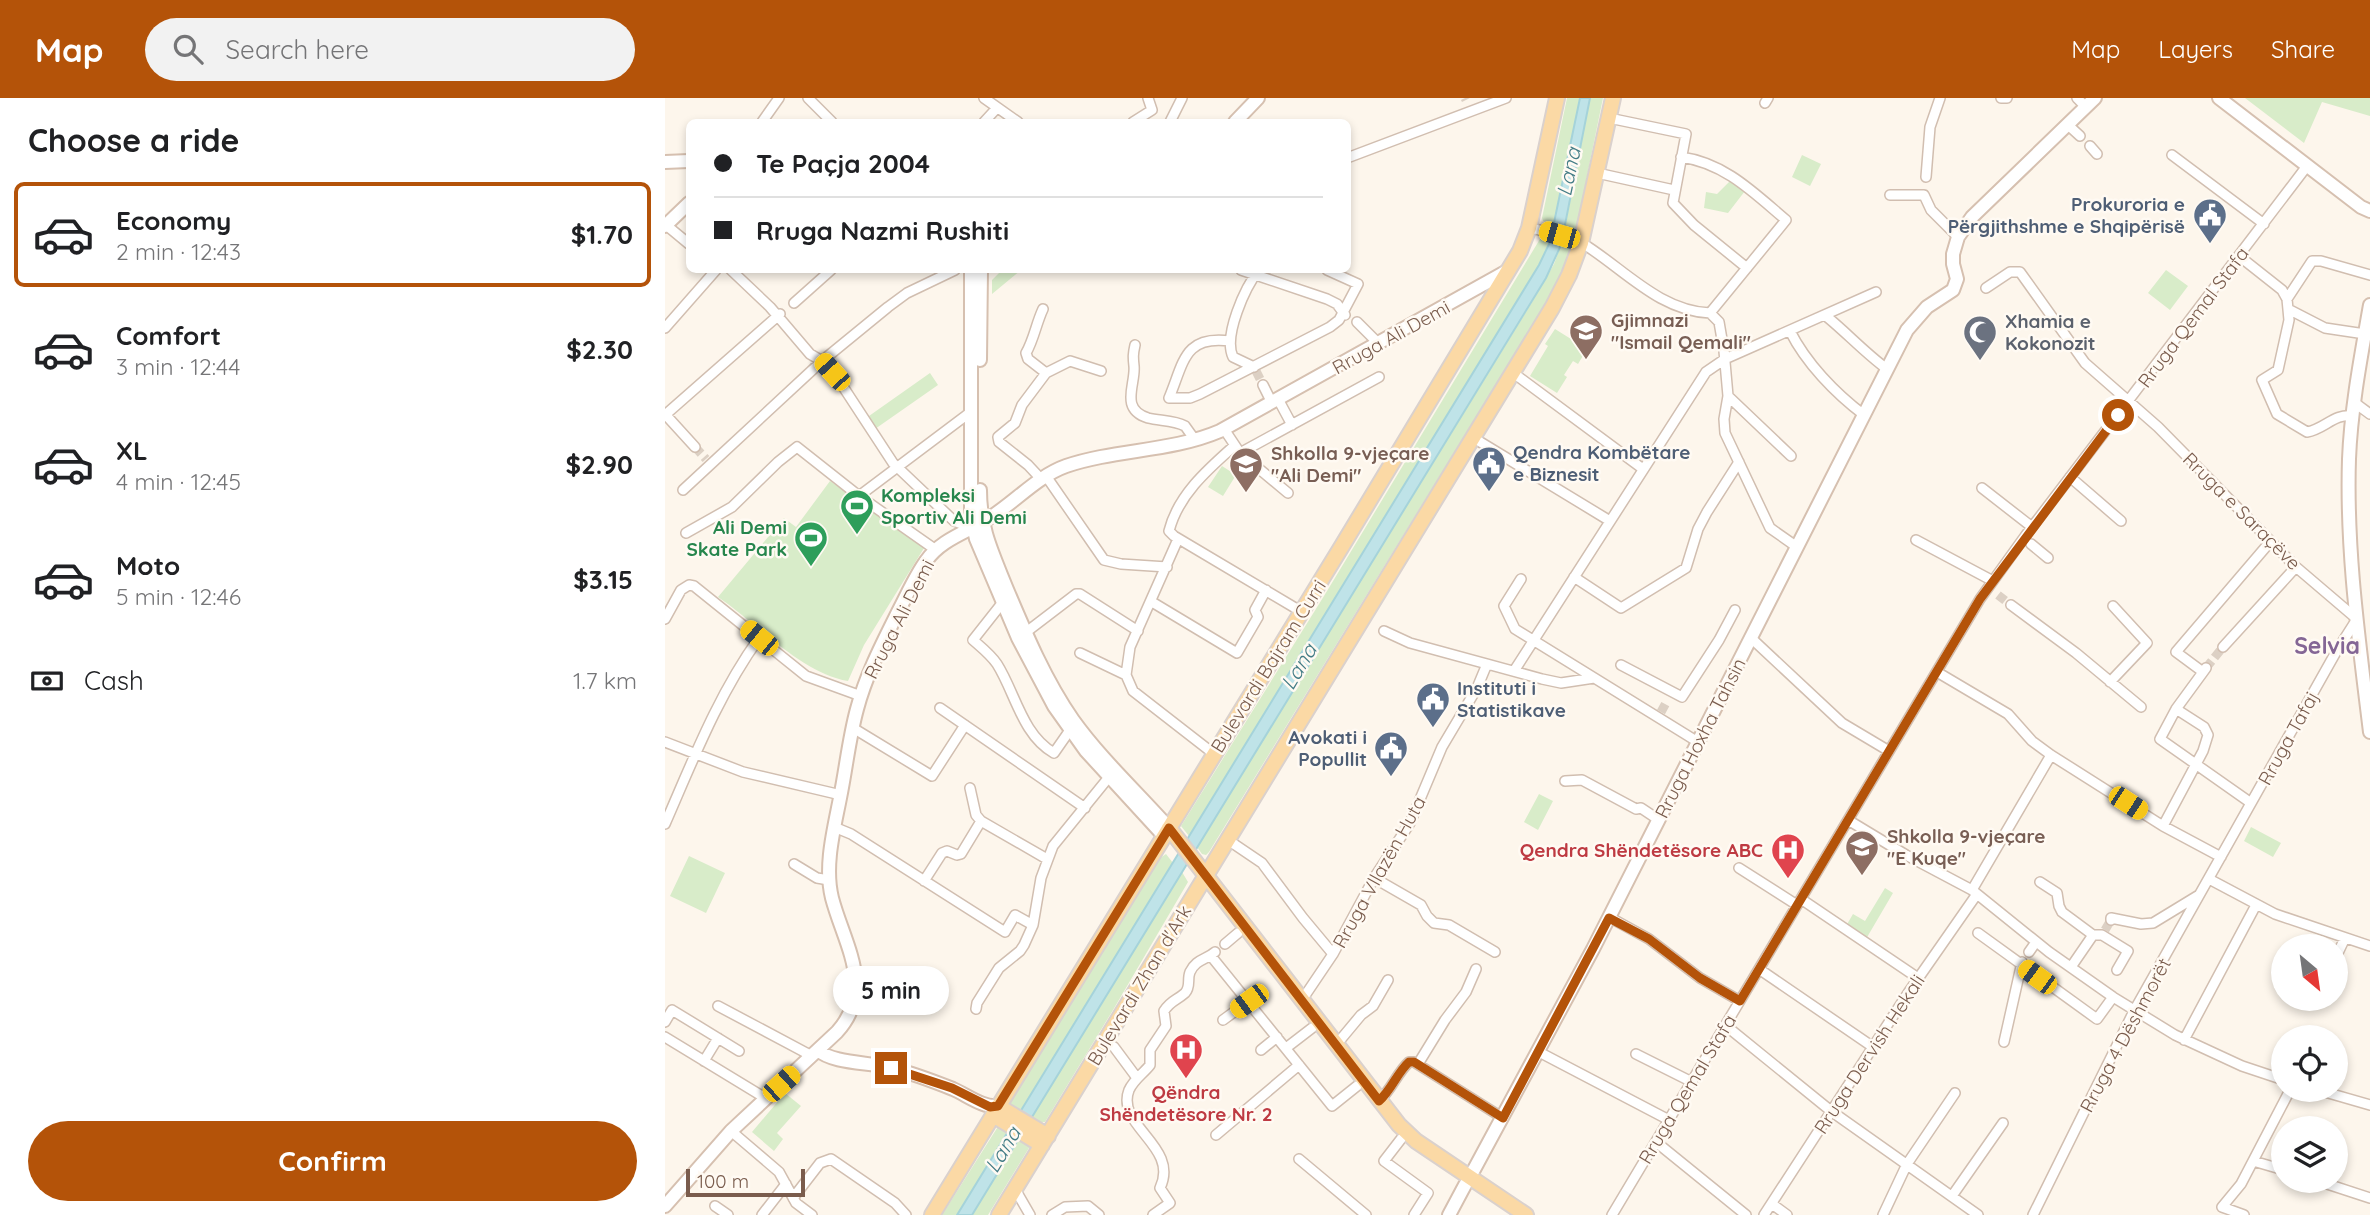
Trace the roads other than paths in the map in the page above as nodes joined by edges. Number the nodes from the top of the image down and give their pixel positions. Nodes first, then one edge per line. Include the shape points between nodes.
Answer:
1 (779, 98) edge
2 (808, 98) edge
3 (984, 98) edge
4 (1148, 98) edge
5 (1258, 98) edge
6 (1506, 98) edge
7 (1557, 98) edge
8 (1613, 98) edge
9 (1940, 98) edge
10 (2001, 98) edge
11 (2007, 98) edge
12 (2219, 98) edge
13 (1181, 99) edge
14 (1466, 100) dead end
15 (2086, 101) edge
16 (996, 109) junction
17 (1472, 111) junction
18 (1609, 118) junction
19 (764, 119) edge
20 (829, 119) edge
21 (987, 119) edge
22 (1013, 119) edge
23 (1138, 119) edge
24 (1171, 119) edge
25 (1238, 119) edge
26 (2068, 125) junction
27 (2080, 136) dead end
28 (2090, 146) dead end
29 (2097, 154) dead end
30 (2172, 155) dead end
31 (1351, 156) edge
32 (1681, 157) junction
33 (686, 161) edge
34 (665, 162) edge
35 (2307, 166) junction
36 (1597, 173) junction
37 (1926, 177) dead end
38 (1674, 190) junction
39 (1890, 195) dead end
40 (686, 207) edge
41 (2370, 212) edge
42 (2264, 223) junction
43 (665, 225) edge
44 (1529, 228) junction
45 (1958, 237) junction
46 (1577, 241) junction
47 (686, 242) edge
48 (2239, 256) junction
49 (1747, 268) junction
50 (1510, 270) junction
51 (713, 273) edge
52 (734, 273) edge
53 (828, 273) edge
54 (949, 273) edge
55 (971, 273) edge
56 (981, 273) edge
57 (1256, 273) edge
58 (1260, 273) edge
59 (1334, 273) edge
60 (2370, 275) edge
61 (1986, 288) dead end
62 (1472, 292) junction
63 (1876, 292) dead end
64 (2287, 299) junction
65 (794, 303) dead end
66 (1490, 303) junction
67 (2370, 305) edge
68 (1043, 309) dead end
69 (2290, 310) junction
70 (1710, 313) junction
71 (1344, 314) junction
72 (779, 315) junction
73 (1826, 316) junction
74 (1357, 322) dead end
75 (665, 328) edge
76 (1790, 331) junction
77 (2365, 334) junction
78 (1230, 341) junction
79 (1379, 344) junction
80 (1135, 345) dead end
81 (1725, 359) junction
82 (822, 361) junction
83 (1255, 369) junction
84 (1887, 369) junction
85 (1101, 372) dead end
86 (1512, 372) junction
87 (1046, 373) junction
88 (2364, 373) edge
89 (1379, 377) dead end
90 (1263, 385) tunnel mouth
91 (1728, 396) junction
92 (1275, 401) junction
93 (2128, 401) junction
94 (2354, 409) junction
95 (972, 411) junction
96 (665, 414) edge
97 (2370, 414) edge
98 (1864, 415) junction
99 (1292, 425) junction
100 (1224, 429) junction
101 (1472, 437) junction
102 (1195, 440) junction
103 (695, 447) tunnel mouth
104 (1237, 449) junction
105 (1791, 456) dead end
106 (1739, 463) junction
107 (898, 468) junction
108 (1643, 469) junction
109 (2070, 477) junction
110 (1044, 478) junction
111 (1982, 488) dead end
112 (683, 490) dead end
113 (1289, 493) dead end
114 (859, 496) junction
115 (1610, 521) junction
116 (2121, 521) dead end
117 (977, 526) junction
118 (2032, 527) junction
119 (686, 533) dead end
120 (1178, 539) junction
121 (1916, 540) dead end
122 (2027, 541) junction
123 (2270, 542) junction
124 (1797, 547) junction
125 (936, 550) junction
126 (2048, 558) dead end
127 (1167, 567) junction
128 (2296, 567) junction
129 (1574, 577) junction
130 (1521, 579) dead end
131 (1991, 584) junction
132 (1266, 590) junction
133 (1998, 595) tunnel mouth
134 (1003, 602) junction
135 (1151, 602) junction
136 (2011, 605) tunnel mouth
137 (2113, 606) dead end
138 (1735, 611) dead end
139 (1302, 612) junction
140 (665, 619) edge
141 (2357, 619) junction
142 (2370, 629) edge
143 (1137, 631) junction
144 (1384, 631) dead end
145 (1025, 633) junction
146 (1751, 637) junction
147 (759, 638) junction
148 (1533, 641) junction
149 (2223, 647) tunnel mouth
150 (1080, 653) dead end
151 (1487, 664) junction
152 (1621, 665) dead end
153 (1514, 671) junction
154 (1937, 672) junction
155 (1126, 675) junction
156 (1594, 678) junction
157 (2110, 682) junction
158 (861, 696) junction
159 (2141, 707) dead end
160 (940, 708) dead end
161 (2176, 709) junction
162 (965, 725) junction
163 (853, 727) junction
164 (1070, 730) junction
165 (2370, 732) edge
166 (665, 742) edge
167 (1698, 742) junction
168 (1889, 751) junction
169 (1214, 754) junction
170 (695, 755) junction
171 (2052, 755) junction
172 (2196, 763) junction
173 (1109, 776) junction
174 (1565, 781) dead end
175 (970, 788) dead end
176 (841, 795) junction
177 (2251, 803) junction
178 (1085, 808) junction
179 (1659, 820) junction
180 (1848, 820) junction
181 (981, 821) junction
182 (665, 824) edge
183 (2163, 826) junction
184 (834, 827) junction
185 (1170, 837) junction
186 (1228, 841) junction
187 (2221, 857) junction
188 (1047, 859) junction
189 (795, 864) dead end
190 (1739, 868) dead end
191 (1374, 878) junction
192 (2209, 879) junction
193 (829, 880) junction
194 (1203, 880) junction
195 (924, 881) junction
196 (2040, 882) dead end
197 (1974, 892) junction
198 (2201, 894) junction
199 (1799, 902) junction
200 (2256, 905) junction
201 (1609, 918) junction
202 (2111, 920) dead end
203 (1033, 925) junction
204 (1238, 933) junction
205 (1978, 933) dead end
206 (2100, 933) junction
207 (2333, 934) edge
208 (2349, 939) edge
209 (2036, 942) junction
210 (1225, 944) dead end
211 (2370, 946) edge
212 (1495, 952) dead end
213 (2029, 953) dead end
214 (1333, 954) junction
215 (2021, 963) junction
216 (2071, 967) junction
217 (1476, 968) dead end
218 (1759, 969) junction
219 (2117, 970) dead end
220 (1918, 978) junction
221 (1388, 980) dead end
222 (2113, 997) junction
223 (1302, 1000) junction
224 (1249, 1001) junction
225 (1740, 1001) junction
226 (719, 1006) dead end
227 (976, 1009) dead end
228 (2134, 1011) junction
229 (1223, 1020) dead end
230 (665, 1021) edge
231 (1725, 1026) junction
232 (1313, 1028) junction
233 (665, 1037) edge
234 (1277, 1037) junction
235 (718, 1038) junction
236 (2184, 1040) junction
237 (1105, 1041) junction
238 (2004, 1042) dead end
239 (1336, 1045) junction
240 (1873, 1047) junction
241 (1286, 1048) junction
242 (1261, 1050) dead end
243 (739, 1051) dead end
244 (1539, 1052) junction
245 (815, 1053) junction
246 (1636, 1054) dead end
247 (704, 1061) junction
248 (1418, 1064) junction
249 (1299, 1065) junction
250 (2271, 1076) edge
251 (1137, 1078) junction
252 (1692, 1082) junction
253 (1357, 1086) junction
254 (1955, 1093) dead end
255 (765, 1098) junction
256 (2348, 1099) edge
257 (1379, 1101) junction
258 (2284, 1102) edge
259 (2370, 1105) edge
260 (1831, 1111) junction
261 (998, 1112) junction
262 (1503, 1118) junction
263 (1669, 1120) junction
264 (2003, 1123) dead end
265 (731, 1131) junction
266 (1216, 1135) dead end
267 (1040, 1137) junction
268 (1401, 1139) junction
269 (1656, 1142) junction
270 (1299, 1159) dead end
271 (2253, 1160) junction
272 (1907, 1164) junction
273 (2271, 1166) edge
274 (1468, 1181) junction
275 (786, 1184) junction
276 (1015, 1189) junction
277 (2348, 1191) edge
278 (1952, 1196) junction
279 (668, 1198) edge
280 (793, 1198) junction
281 (2370, 1198) edge
282 (895, 1203) junction
283 (1772, 1204) junction
284 (715, 1206) dead end
285 (728, 1215) edge
286 (762, 1215) edge
287 (812, 1215) edge
288 (893, 1215) edge
289 (906, 1215) edge
290 (932, 1215) edge
291 (999, 1215) edge
292 (1030, 1215) edge
293 (1052, 1215) edge
294 (1099, 1215) edge
295 (1153, 1215) edge
296 (1366, 1215) edge
297 (1414, 1215) edge
298 (1449, 1215) edge
299 (1509, 1215) edge
300 (1526, 1215) edge
301 (1612, 1215) edge
302 (1746, 1215) edge
303 (1764, 1215) edge
304 (1787, 1215) edge
305 (1883, 1215) edge
306 (1978, 1215) edge
307 (2033, 1215) edge
308 (2244, 1215) edge

1 - 19 street
2 - 20 street
3 - 16 street
4 - 23 street via 1152,110
5 - 25 main road
6 - 17 street
7 - 44 main road, Bulevardi Bajram Curri
8 - 18 main road
9 - 37 street via 1930,127
10 - 11 street
12 - 35 main road
13 - 24 street
14 - 17 street
15 - 26 main road
16 - 21 street
16 - 22 street
17 - 31 street
18 - 32 street via 1686,134
18 - 36 main road
26 - 27 street
26 - 45 main road via 1972,217
28 - 29 street
30 - 42 street
32 - 38 street
32 - 49 street via 1721,168 1786,220
33 - 34 main road
35 - 41 main road
35 - 42 street, Rruga Qemal Stafa
36 - 38 street
36 - 46 main road
38 - 49 street via 1672,199 1681,213
39 - 45 street via 1924,195 1931,210
40 - 43 main road
42 - 48 street, Rruga Qemal Stafa
43 - 47 street
44 - 46 street
44 - 50 main road, Bulevardi Bajram Curri
45 - 84 main road, Rruga Hoxha Tahsin via 1953,264 1957,283 1907,330
46 - 70 street via 1665,301
46 - 86 main road via 1569,275
48 - 64 street
48 - 93 street, Rruga Qemal Stafa
49 - 70 street
50 - 62 main road, Rruga Ali Demi
50 - 66 main road, Bulevardi Bajram Curri
51 - 75 street
52 - 72 street
53 - 65 street
54 - 82 street via 895,301
55 - 95 main road
56 - 117 main road
57 - 78 street via 1244,294
58 - 71 street via 1327,299
59 - 71 street via 1358,284
60 - 64 street via 2312,261
61 - 93 street, Rruga e Saraçëve via 2010,272 2020,272 2085,363
62 - 66 main road, Rruga Ali Demi
62 - 79 main road, Rruga Ali Demi
63 - 73 street
64 - 69 street
66 - 139 main road, Bulevardi Bajram Curri
67 - 77 main road
68 - 87 street via 1026,354
69 - 77 street via 2316,324
69 - 94 street via 2278,370 2262,380 2277,414 2307,432
70 - 81 street via 1719,322
71 - 83 street via 1330,327
72 - 82 street via 810,354
72 - 96 street
73 - 76 street
73 - 84 street
74 - 79 street
76 - 81 street
76 - 98 street via 1815,370
77 - 88 main road
78 - 83 street via 1233,357
78 - 83 street via 1211,339 1189,351 1169,398 1201,394
79 - 92 main road, Rruga Ali Demi
80 - 102 street via 1130,394 1134,407 1148,418 1185,426
81 - 91 street
81 - 108 street via 1706,372
82 - 107 street
82 - 112 street via 708,461
84 - 98 main road, Rruga Hoxha Tahsin
85 - 87 street via 1070,361
86 - 101 main road
86 - 108 street
87 - 110 street via 1022,405 1015,424 997,437
88 - 94 main road
89 - 99 street
90 - 92 street
91 - 105 street
91 - 106 street via 1724,426
92 - 99 street
92 - 100 main road, Rruga Ali Demi
93 - 109 street, Rruga Qemal Stafa
93 - 123 street, Rruga e Saraçëve
94 - 97 street
94 - 141 main road via 2349,506
95 - 107 street
95 - 117 main road
96 - 103 street
98 - 124 main road, Rruga Hoxha Tahsin
99 - 104 street
100 - 102 main road, Rruga Ali Demi
100 - 104 street
101 - 115 street
101 - 186 main road, Bulevardi Zhan d'Ark
102 - 110 main road, Rruga Ali Demi via 1066,466
104 - 113 street
104 - 120 street via 1202,475 1182,501 1169,531
106 - 124 street via 1770,528
106 - 129 street via 1707,512 1689,562 1679,573 1621,608
107 - 114 street
107 - 117 street via 954,521
108 - 115 street
109 - 116 street
109 - 118 street, Rruga Qemal Stafa
110 - 117 main road, Rruga Ali Demi
110 - 127 street via 1104,560
111 - 118 street
114 - 119 street via 797,447 732,507
114 - 125 street
115 - 129 street
117 - 125 main road, Rruga Ali Demi
117 - 134 main road
117 - 145 main road
118 - 122 street, Rruga Qemal Stafa
120 - 127 street
120 - 132 street
121 - 131 street
122 - 126 street
122 - 131 street, Rruga Qemal Stafa
123 - 128 street, Rruga e Saraçëve
123 - 161 street via 2176,652 2204,670
124 - 146 main road, Rruga Hoxha Tahsin
125 - 158 main road, Rruga Ali Demi via 925,562 875,657
127 - 135 street
128 - 141 street, Rruga e Saraçëve
128 - 149 street
129 - 148 street
130 - 148 street via 1504,610 1515,629
131 - 133 street
131 - 154 street, Rruga Qemal Stafa
132 - 135 street via 1255,610 1258,617 1237,653
132 - 139 street
134 - 164 main road via 1033,668
134 - 164 street via 973,640 995,661 1043,746 1054,753
135 - 143 street
136 - 157 street
137 - 157 street via 2147,643
138 - 152 street via 1682,697 1669,696
139 - 169 main road, Bulevardi Bajram Curri
140 - 147 street via 681,590 694,586
141 - 142 main road
141 - 165 main road
141 - 177 street, Rruga Tafaj
143 - 145 street via 1076,594
143 - 155 street
144 - 151 street
145 - 185 main road via 1073,719
146 - 167 main road, Rruga Hoxha Tahsin
146 - 168 street via 1842,723
147 - 158 street via 806,676
147 - 170 street via 731,680
148 - 153 street
148 - 156 street
150 - 155 street
151 - 153 street
151 - 191 street, Rruga Vllazën Huta via 1442,747 1410,822
153 - 156 street via 1562,683
154 - 168 street, Rruga Qemal Stafa
154 - 171 street via 2008,714
155 - 169 street via 1129,686
156 - 167 street
157 - 159 street
158 - 163 main road, Rruga Ali Demi
160 - 162 street
161 - 172 street via 2208,731
161 - 172 street via 2160,739
162 - 163 street via 932,776
162 - 178 street
163 - 176 main road, Rruga Ali Demi
164 - 173 main road
166 - 170 street
167 - 179 main road, Rruga Hoxha Tahsin
168 - 180 street, Rruga Qemal Stafa
169 - 185 main road, Bulevardi Bajram Curri
170 - 176 street via 751,774
170 - 182 street
171 - 183 street
171 - 197 street, Rruga Dervish Hekali
172 - 177 street
172 - 183 street
173 - 178 street
173 - 185 main road
174 - 179 street via 1582,780
175 - 181 street
176 - 184 main road, Rruga Ali Demi
177 - 187 street, Rruga Tafaj
178 - 188 street
179 - 201 main road, Rruga Hoxha Tahsin
180 - 197 street
180 - 199 street, Rruga Qemal Stafa
181 - 188 street
181 - 195 street via 961,854 942,852
183 - 187 street
184 - 193 main road, Rruga Ali Demi
184 - 195 street
185 - 194 main road
185 - 261 main road, Bulevardi Bajram Curri
186 - 194 main road, Bulevardi Zhan d'Ark
186 - 214 street via 1262,863
187 - 192 street, Rruga 4 Dëshmorët
188 - 203 street
189 - 193 street
190 - 199 street
191 - 212 street via 1421,905 1434,923 1449,925
191 - 214 street, Rruga Vllazën Huta
192 - 198 street, Rruga 4 Dëshmorët
192 - 200 street
193 - 245 main road, Rruga Ali Demi via 856,992 847,1019
194 - 204 main road
194 - 223 main road
194 - 237 main road, Bulevardi Zhan d'Ark
195 - 203 street via 1005,932 1015,915
196 - 206 street via 2057,893 2062,912
197 - 209 street
197 - 220 street, Rruga Dervish Hekali
198 - 202 street via 2153,923
198 - 228 street, Rruga 4 Dëshmorët
199 - 218 street, Rruga Qemal Stafa
199 - 220 street
200 - 207 street
200 - 236 street
201 - 225 street via 1649,939 1700,978
201 - 244 main road, Rruga Hoxha Tahsin
203 - 227 street via 1020,951 994,975
204 - 210 street
204 - 232 main road
205 - 215 street
206 - 216 street
206 - 219 street via 2128,951
208 - 211 street
209 - 213 street
209 - 216 street
214 - 223 street, Rruga Vllazën Huta
215 - 222 street via 2097,1019
215 - 238 street
216 - 222 street
217 - 248 street via 1466,992
218 - 225 street, Rruga Qemal Stafa
218 - 240 street
220 - 240 street, Rruga Dervish Hekali
221 - 239 street via 1373,1006
222 - 228 street
223 - 239 main road
224 - 229 street
224 - 234 street
224 - 251 street via 1213,954 1199,959 1189,973 1188,988 1164,1011 1165,1026 1150,1050 1150,1065
225 - 231 street, Rruga Qemal Stafa
226 - 245 street
228 - 236 street
228 - 307 street, Rruga 4 Dëshmorët
230 - 235 street via 672,1010
231 - 252 street, Rruga Qemal Stafa
231 - 260 street
232 - 241 street
232 - 253 main road
233 - 247 street
234 - 241 street
234 - 242 street
235 - 243 street
235 - 247 street
236 - 250 street
237 - 251 street
237 - 267 main road, Bulevardi Zhan d'Ark
239 - 257 main road
240 - 260 street, Rruga Dervish Hekali
241 - 249 street
244 - 262 main road, Rruga Hoxha Tahsin
244 - 263 street
245 - 255 main road, Rruga Ali Demi
245 - 261 main road via 917,1076
246 - 252 street
247 - 255 street
248 - 257 street via 1409,1062
248 - 262 street
249 - 253 street via 1332,1106
249 - 266 street
251 - 295 street via 1128,1094 1128,1112 1160,1154 1160,1188 1170,1203
252 - 263 street, Rruga Qemal Stafa
253 - 268 main road
254 - 272 street
255 - 265 main road, Rruga Ali Demi
256 - 259 street
257 - 274 main road via 1416,1141
258 - 271 street
260 - 272 street
260 - 283 street, Rruga Dervish Hekali
261 - 267 main road
261 - 290 main road, Bulevardi Bajram Curri
262 - 274 main road, Rruga Hoxha Tahsin
263 - 269 street, Rruga Qemal Stafa
264 - 278 street
265 - 275 street via 779,1172
265 - 279 main road, Rruga Ali Demi
267 - 276 main road, Bulevardi Zhan d'Ark
268 - 274 main road
268 - 297 street via 1384,1161 1428,1193
269 - 301 street, Rruga Qemal Stafa
269 - 302 street
270 - 296 street
271 - 273 street
271 - 308 street via 2222,1207
272 - 278 street
272 - 305 street
274 - 298 main road, Rruga Hoxha Tahsin
274 - 299 main road
274 - 300 main road
275 - 280 street
275 - 286 street
276 - 291 main road, Bulevardi Zhan d'Ark
276 - 292 street
277 - 281 street
278 - 306 street
280 - 282 street via 820,1163 831,1159
280 - 287 street
282 - 288 street
282 - 289 street
283 - 303 street, Rruga Dervish Hekali
283 - 304 street
284 - 285 street
293 - 294 street via 1065,1207 1088,1206

